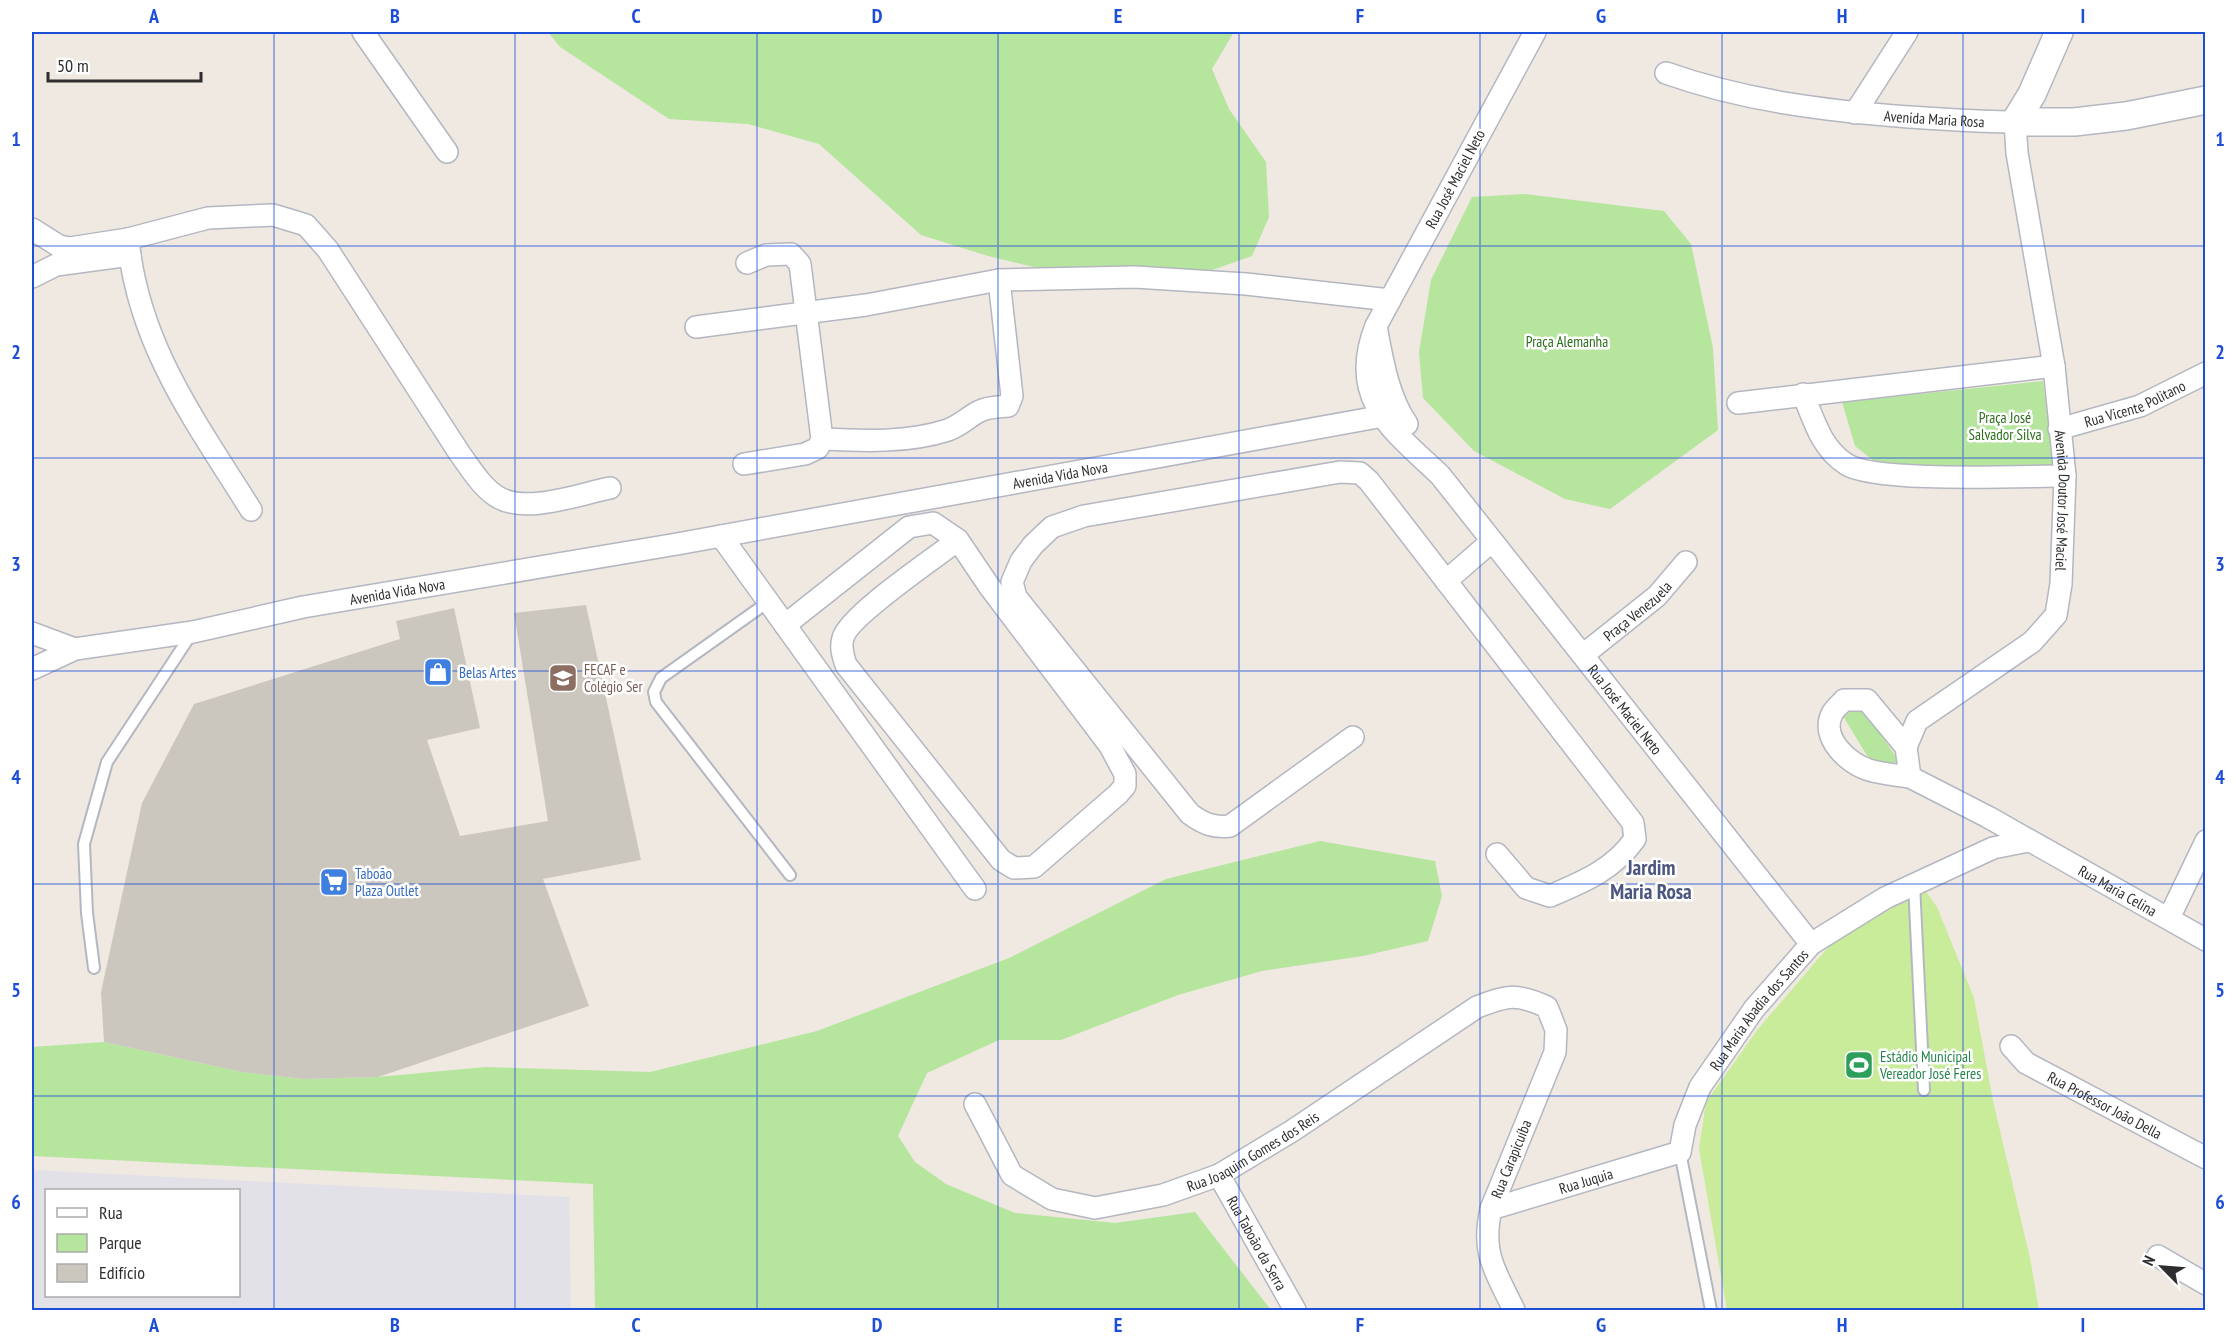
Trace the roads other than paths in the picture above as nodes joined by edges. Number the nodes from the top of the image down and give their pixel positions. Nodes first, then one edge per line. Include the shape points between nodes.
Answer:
1 (363, 32) edge
2 (1534, 32) edge
3 (1907, 32) edge
4 (2059, 32) edge
5 (1666, 73) dead end
6 (2205, 100) edge
7 (1855, 113) junction
8 (2015, 122) junction
9 (447, 152) dead end
10 (32, 229) edge
11 (129, 247) junction
12 (747, 263) dead end
13 (32, 277) edge
14 (999, 280) junction
15 (1389, 300) junction
16 (804, 312) junction
17 (696, 327) dead end
18 (2054, 366) junction
19 (2205, 374) edge
20 (1803, 394) junction
21 (1738, 403) dead end
22 (1391, 416) junction
23 (2059, 429) junction
24 (822, 439) junction
25 (744, 464) dead end
26 (2065, 476) junction
27 (610, 488) dead end
28 (251, 510) dead end
29 (721, 536) junction
30 (958, 540) junction
31 (1492, 541) junction
32 (1686, 562) dead end
33 (1446, 581) junction
34 (768, 602) junction
35 (785, 625) junction
36 (32, 633) edge
37 (193, 633) junction
38 (75, 649) junction
39 (1583, 655) junction
40 (32, 669) edge
41 (1353, 737) dead end
42 (1906, 747) junction
43 (1910, 777) junction
44 (2028, 841) junction
45 (2205, 841) edge
46 (1497, 854) dead end
47 (790, 875) dead end
48 (1914, 884) junction
49 (975, 889) dead end
50 (2169, 918) junction
51 (2205, 940) edge
52 (1811, 944) junction
53 (94, 968) dead end
54 (1547, 1007) joint
55 (2011, 1046) dead end
56 (1924, 1090) dead end
57 (975, 1104) dead end
58 (1680, 1152) junction
59 (2205, 1158) edge
60 (1219, 1175) junction
61 (1491, 1209) junction
62 (2158, 1256) dead end
63 (2205, 1284) edge
64 (1294, 1311) edge
65 (1514, 1311) edge
66 (1711, 1311) edge

1 - 9 street
2 - 15 street, Rua José Maciel Neto
3 - 7 street
4 - 8 street
5 - 7 street, Avenida Maria Rosa via 1708,88 1759,99
6 - 8 street, Avenida Maria Rosa via 2074,122
7 - 8 street, Avenida Maria Rosa
8 - 18 street, Avenida Doutor José Maciel
10 - 11 street via 52,243 70,248
11 - 13 street via 56,265
11 - 27 street via 219,217 273,214 306,225 328,250 460,454 495,496 524,505
11 - 28 street via 137,297 161,361
12 - 16 street via 766,255 790,254 800,264
14 - 15 street via 1135,277 1246,284
14 - 16 street via 866,305
14 - 24 street via 1012,396 1008,406 979,411 966,422 946,430 911,437
15 - 22 street, Rua José Maciel Neto via 1368,346 1365,372 1369,391
16 - 17 street
16 - 24 street
18 - 20 street
18 - 23 street, Avenida Doutor José Maciel
19 - 23 street, Rua Vicente Politano via 2140,406
20 - 21 street
20 - 26 street via 1821,438 1832,453 1847,465 1866,472
22 - 29 street, Avenida Vida Nova
22 - 31 street, Rua José Maciel Neto
23 - 26 street, Avenida Doutor José Maciel
24 - 25 street via 818,448 805,454
26 - 42 street, Avenida Doutor José Maciel via 2056,615 2032,642 1917,721
29 - 34 street
29 - 37 street, Avenida Vida Nova via 303,608
30 - 30 street via 1110,746 1125,774 1125,786 1118,794 1034,867 1014,868 1001,860 846,665 842,653 843,636 859,615
30 - 35 street via 933,522 909,527
31 - 33 street
31 - 39 street, Rua José Maciel Neto
32 - 39 street, Praça Venezuela via 1657,596
33 - 41 street via 1369,481 1350,471 1084,516 1052,527 1021,561 1012,582 1016,597 1190,814 1201,822 1230,826
33 - 46 street via 1633,823 1635,839 1624,854 1601,873 1550,896 1526,888
34 - 35 street
34 - 47 lane via 661,678 654,692 656,702
35 - 49 street
36 - 38 street, Avenida Vida Nova
37 - 38 street, Avenida Vida Nova
37 - 53 lane via 107,762 84,844
38 - 40 street, Avenida Vida Nova
39 - 52 street, Rua José Maciel Neto
42 - 43 street
42 - 43 street via 1867,700 1844,700 1832,713 1829,725 1833,741 1853,764
43 - 44 street
44 - 48 street, Rua Maria Abadia dos Santos via 1993,848
44 - 50 street, Rua Maria Celina
45 - 50 street
48 - 52 street, Rua Maria Abadia dos Santos
48 - 56 lane
50 - 51 street, Rua Maria Celina
52 - 58 street, Rua Maria Abadia dos Santos via 1754,1009 1700,1087 1685,1125
54 - 60 street, Rua Joaquim Gomes dos Reis via 1507,995 1478,1007
54 - 61 street, Rua Carapicuíba via 1556,1030 1555,1052
55 - 59 street, Rua Professor João Della via 2026,1064
57 - 60 street, Rua Joaquim Gomes dos Reis via 1012,1175 1052,1199 1095,1208 1163,1195
58 - 61 street, Rua Juquia
58 - 66 lane, Rua Maria Abadia dos Santos
60 - 64 street, Rua Taboão da Serra
61 - 65 street, Rua Carapicuíba via 1485,1234 1490,1259
62 - 63 street

